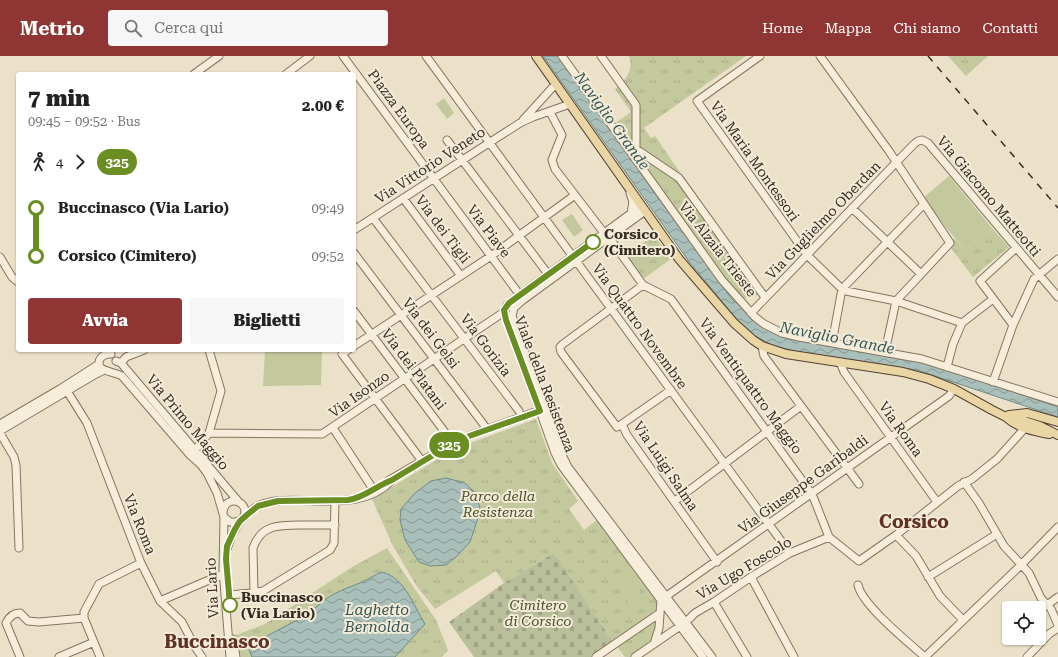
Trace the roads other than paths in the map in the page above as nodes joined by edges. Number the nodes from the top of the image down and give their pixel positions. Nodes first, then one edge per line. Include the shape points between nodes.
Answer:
1 (219, 56) edge
2 (310, 56) edge
3 (343, 56) edge
4 (426, 56) edge
5 (536, 56) edge
6 (562, 56) edge
7 (601, 56) edge
8 (760, 56) edge
9 (820, 56) edge
10 (197, 72) edge
11 (289, 72) edge
12 (355, 72) edge
13 (356, 74) edge
14 (556, 85) junction
15 (570, 104) junction
16 (550, 112) junction
17 (520, 123) junction
18 (447, 140) dead end
19 (489, 142) junction
20 (462, 160) junction
21 (896, 162) junction
22 (433, 178) junction
23 (628, 187) junction
24 (575, 195) junction
25 (403, 198) junction
26 (924, 205) junction
27 (852, 208) junction
28 (643, 209) junction
29 (544, 217) junction
30 (631, 217) junction
31 (373, 218) junction
32 (654, 224) junction
33 (356, 229) edge
34 (606, 235) junction
35 (519, 236) junction
36 (888, 242) junction
37 (1016, 248) junction
38 (807, 255) junction
39 (356, 256) edge
40 (491, 256) junction
41 (0, 257) edge
42 (575, 258) junction
43 (1058, 259) edge
44 (548, 274) junction
45 (922, 274) junction
46 (1039, 274) junction
47 (461, 276) junction
48 (16, 280) edge
49 (643, 285) junction
50 (842, 289) junction
51 (432, 295) junction
52 (764, 296) dead end
53 (522, 297) junction
54 (1058, 297) edge
55 (993, 299) junction
56 (896, 300) junction
57 (612, 308) junction
58 (504, 312) junction
59 (751, 313) junction
60 (356, 315) edge
61 (401, 315) junction
62 (962, 323) junction
63 (1013, 325) junction
64 (371, 335) junction
65 (465, 339) junction
66 (832, 343) junction
67 (356, 345) edge
68 (762, 346) junction
69 (106, 352) edge
70 (139, 352) edge
71 (210, 352) edge
72 (345, 352) edge
73 (886, 352) junction
74 (434, 359) junction
75 (118, 362) junction
76 (840, 362) junction
77 (99, 364) junction
78 (850, 364) junction
79 (947, 367) junction
80 (107, 371) junction
81 (844, 372) junction
82 (404, 378) junction
83 (993, 382) junction
84 (671, 390) junction
85 (954, 390) junction
86 (67, 391) junction
87 (375, 398) junction
88 (1058, 402) edge
89 (801, 406) junction
90 (542, 410) junction
91 (519, 411) dead end
92 (1006, 416) junction
93 (1058, 422) edge
94 (0, 424) edge
95 (622, 424) junction
96 (333, 428) junction
97 (1025, 428) junction
98 (487, 429) junction
99 (768, 431) junction
100 (0, 432) edge
101 (209, 434) junction
102 (1058, 435) edge
103 (890, 438) junction
104 (453, 443) junction
105 (193, 453) junction
106 (422, 461) junction
107 (725, 463) junction
108 (848, 469) junction
109 (964, 482) junction
110 (859, 484) dead end
111 (374, 491) junction
112 (812, 494) junction
113 (335, 501) junction
114 (675, 501) junction
115 (239, 502) junction
116 (937, 502) junction
117 (258, 506) junction
118 (224, 514) junction
119 (241, 520) junction
120 (769, 524) junction
121 (335, 525) junction
122 (1058, 526) edge
123 (997, 534) junction
124 (896, 535) junction
125 (829, 537) junction
126 (18, 548) dead end
127 (790, 553) junction
128 (140, 560) junction
129 (717, 562) junction
130 (1022, 565) junction
131 (223, 574) junction
132 (928, 576) junction
133 (751, 577) junction
134 (858, 585) dead end
135 (254, 593) junction
136 (229, 595) junction
137 (1058, 597) edge
138 (664, 599) junction
139 (160, 601) junction
140 (714, 602) junction
141 (1047, 605) junction
142 (678, 612) junction
143 (660, 613) junction
144 (695, 613) junction
145 (84, 618) junction
146 (964, 620) junction
147 (683, 624) junction
148 (1058, 626) edge
149 (94, 642) junction
150 (654, 644) junction
151 (20, 657) edge
152 (59, 657) edge
153 (100, 657) edge
154 (202, 657) edge
155 (230, 657) edge
156 (236, 657) edge
157 (596, 657) edge
158 (635, 657) edge
159 (703, 657) edge
160 (712, 657) edge
161 (747, 657) edge
162 (794, 657) edge
163 (925, 657) edge
164 (1028, 657) edge

1 - 10 street
2 - 11 street
3 - 12 street, Piazza Europa
4 - 19 street, Via Quattro Novembre
5 - 14 main road
6 - 59 street, Via Alzaia Trieste via 722,280
7 - 52 street via 636,106 636,149 679,178
8 - 38 street, Via Maria Montessori via 697,101
9 - 21 street
13 - 22 street, Piazza Europa
14 - 15 main road
14 - 17 street, Via Vittorio Veneto
15 - 16 street, Via Vittorio Veneto
15 - 23 main road
16 - 17 street, Via Vittorio Veneto
16 - 24 street, Via Ventiquattro Maggio via 562,135 552,160 553,165
17 - 19 street, Via Vittorio Veneto
18 - 20 street
19 - 20 street, Via Vittorio Veneto
19 - 29 street, Via Quattro Novembre
20 - 22 street, Via Vittorio Veneto
20 - 35 street
21 - 26 street
21 - 27 street, Via Guglielmo Oberdan
21 - 37 street, Via Giacomo Matteotti via 918,141 926,141
22 - 25 street, Via Vittorio Veneto
22 - 40 street, Via Piave
23 - 28 main road
23 - 30 street via 633,200
24 - 29 street
24 - 34 street, Via Ventiquattro Maggio
25 - 31 street, Via Vittorio Veneto
25 - 47 street, Via dei Tigli
26 - 36 street
26 - 45 street via 950,244
27 - 36 street
27 - 38 street, Via Guglielmo Oberdan
28 - 30 street, Viale della Resistenza
28 - 32 main road
29 - 35 street
29 - 42 street, Via Quattro Novembre
30 - 32 street via 644,218
30 - 34 street, Viale della Resistenza
31 - 33 street, Via Vittorio Veneto
31 - 51 street, Via Gorizia
32 - 68 main road via 679,259 734,324
34 - 42 street, Viale della Resistenza
34 - 49 street, Via Ventiquattro Maggio
35 - 40 street
35 - 44 street
36 - 45 street
36 - 50 street
37 - 46 street, Via Giacomo Matteotti
37 - 55 street via 980,278
38 - 50 street, Via Maria Montessori
38 - 59 street, Via Guglielmo Oberdan
39 - 61 street, Via dei Gelsi
40 - 47 street
40 - 53 street, Via Piave
41 - 48 street
42 - 44 street, Viale della Resistenza
42 - 53 street, Viale della Resistenza
42 - 57 street, Via Quattro Novembre
43 - 46 street
44 - 53 street, Viale della Resistenza
45 - 56 street
46 - 54 street, Via Giacomo Matteotti
46 - 63 street via 1034,279
47 - 51 street
49 - 57 street, Via Luigi Salma
49 - 99 street, Via Ventiquattro Maggio via 671,299
50 - 56 street
50 - 66 street
51 - 61 street
51 - 65 street, Via Gorizia
53 - 58 street, Viale della Resistenza via 507,305
53 - 90 street, Viale della Resistenza via 514,308 512,319
55 - 62 street
55 - 63 street
56 - 62 street
56 - 73 street
57 - 84 street, Via Quattro Novembre
57 - 95 street, Via Luigi Salma via 560,347 561,352 617,427
58 - 65 street, Via Isonzo
58 - 90 street, Viale della Resistenza
59 - 66 street, Via Alzaia Trieste via 764,324 782,333
60 - 64 street, Via dei Platani
61 - 64 street
61 - 74 street, Via dei Gelsi
62 - 79 street
63 - 83 street
64 - 67 street
64 - 82 street, Via dei Platani
65 - 74 street, Via Isonzo
65 - 91 street, Via Gorizia
66 - 73 street, Via Alzaia Trieste
68 - 76 main road via 786,354
68 - 89 street via 764,356
69 - 75 street
69 - 77 street
70 - 75 street
71 - 101 street via 221,391
72 - 87 street via 342,354
73 - 79 street, Via Alzaia Trieste
74 - 82 street, Via Isonzo
74 - 98 street, Via dei Gelsi
75 - 80 street via 114,368
75 - 105 street, Via Primo Maggio
76 - 78 main road
76 - 81 street, Via Roma
77 - 80 street
77 - 94 street
78 - 81 street
78 - 85 main road via 916,374
79 - 83 street, Via Alzaia Trieste
80 - 86 street via 96,374
80 - 105 street, Via Primo Maggio via 122,376
81 - 103 street, Via Roma
82 - 87 street, Via Isonzo
82 - 104 street, Via dei Platani
83 - 88 street, Via Alzaia Trieste
84 - 95 street
84 - 107 street, Via Quattro Novembre
85 - 92 main road
85 - 103 street, Via Giuseppe Garibaldi
86 - 100 street
86 - 128 street, Via Roma via 87,423
87 - 96 street, Via Isonzo
87 - 106 street
89 - 99 street
89 - 108 street
90 - 98 street
90 - 138 street, Viale della Resistenza via 564,458 598,510
92 - 93 main road via 1027,413
92 - 97 main road
92 - 102 main road
95 - 114 street, Via Luigi Salma via 627,435
96 - 101 street, Via Isonzo via 322,434
96 - 111 street
97 - 102 main road
97 - 109 street via 997,459 972,479
98 - 104 street
99 - 107 street
99 - 112 street, Via Ventiquattro Maggio
100 - 126 street via 16,465
101 - 105 street
103 - 108 street, Via Giuseppe Garibaldi
103 - 116 street, Via Roma
104 - 106 street
105 - 115 street, Via Primo Maggio
105 - 118 street, Via Primo Maggio via 209,477
106 - 111 street via 385,487
107 - 114 street
107 - 120 street, Via Quattro Novembre
108 - 110 street
108 - 112 street, Via Giuseppe Garibaldi
109 - 116 street
109 - 123 street
111 - 113 street via 357,498
112 - 120 street, Via Giuseppe Garibaldi
112 - 125 street, Via Ventiquattro Maggio
113 - 117 street via 278,501
113 - 121 street
114 - 129 street, Via Luigi Salma
115 - 117 street via 248,506
115 - 118 street via 228,502
115 - 119 street via 245,509
116 - 124 street
117 - 119 street
118 - 119 street via 228,521 233,523
118 - 131 street, Via Lario
119 - 136 street, Via Lario via 227,546
120 - 127 street, Via Quattro Novembre
120 - 129 street, Via Giuseppe Garibaldi
121 - 135 street via 334,543 330,550 270,587
121 - 135 street via 280,525 263,533 253,548
122 - 130 street
123 - 130 street via 1007,551
123 - 132 street
124 - 125 street, Via Ventiquattro Maggio via 859,561
124 - 132 street via 916,556
125 - 127 street, Via Ugo Foscolo
127 - 133 street, Via Ugo Foscolo
128 - 139 street, Via Roma
128 - 145 street via 99,584 84,612
129 - 138 street, Via Giuseppe Garibaldi
130 - 141 street
130 - 146 street
131 - 139 street
131 - 155 street, Via Lario
132 - 146 street via 940,596
133 - 140 street, Via Ugo Foscolo
133 - 162 street
134 - 163 street via 876,612
135 - 136 street
136 - 156 street, Via Lario
137 - 141 street
138 - 142 street, Viale della Resistenza
138 - 143 street
138 - 147 street, Viale della Resistenza
139 - 154 street, Via Roma via 182,622
140 - 144 street, Via Ugo Foscolo
140 - 161 street
141 - 148 street
142 - 144 street, Via Ugo Foscolo
142 - 147 street, Viale della Resistenza
143 - 150 street
143 - 157 street
144 - 147 street, Via Ugo Foscolo
145 - 149 street
145 - 151 street via 39,622 28,621 20,613 13,614 6,624
146 - 163 street
147 - 150 street, Via Ugo Foscolo
147 - 159 street
147 - 160 street
148 - 164 street
149 - 152 street
149 - 153 street
150 - 158 street, Via Ugo Foscolo

